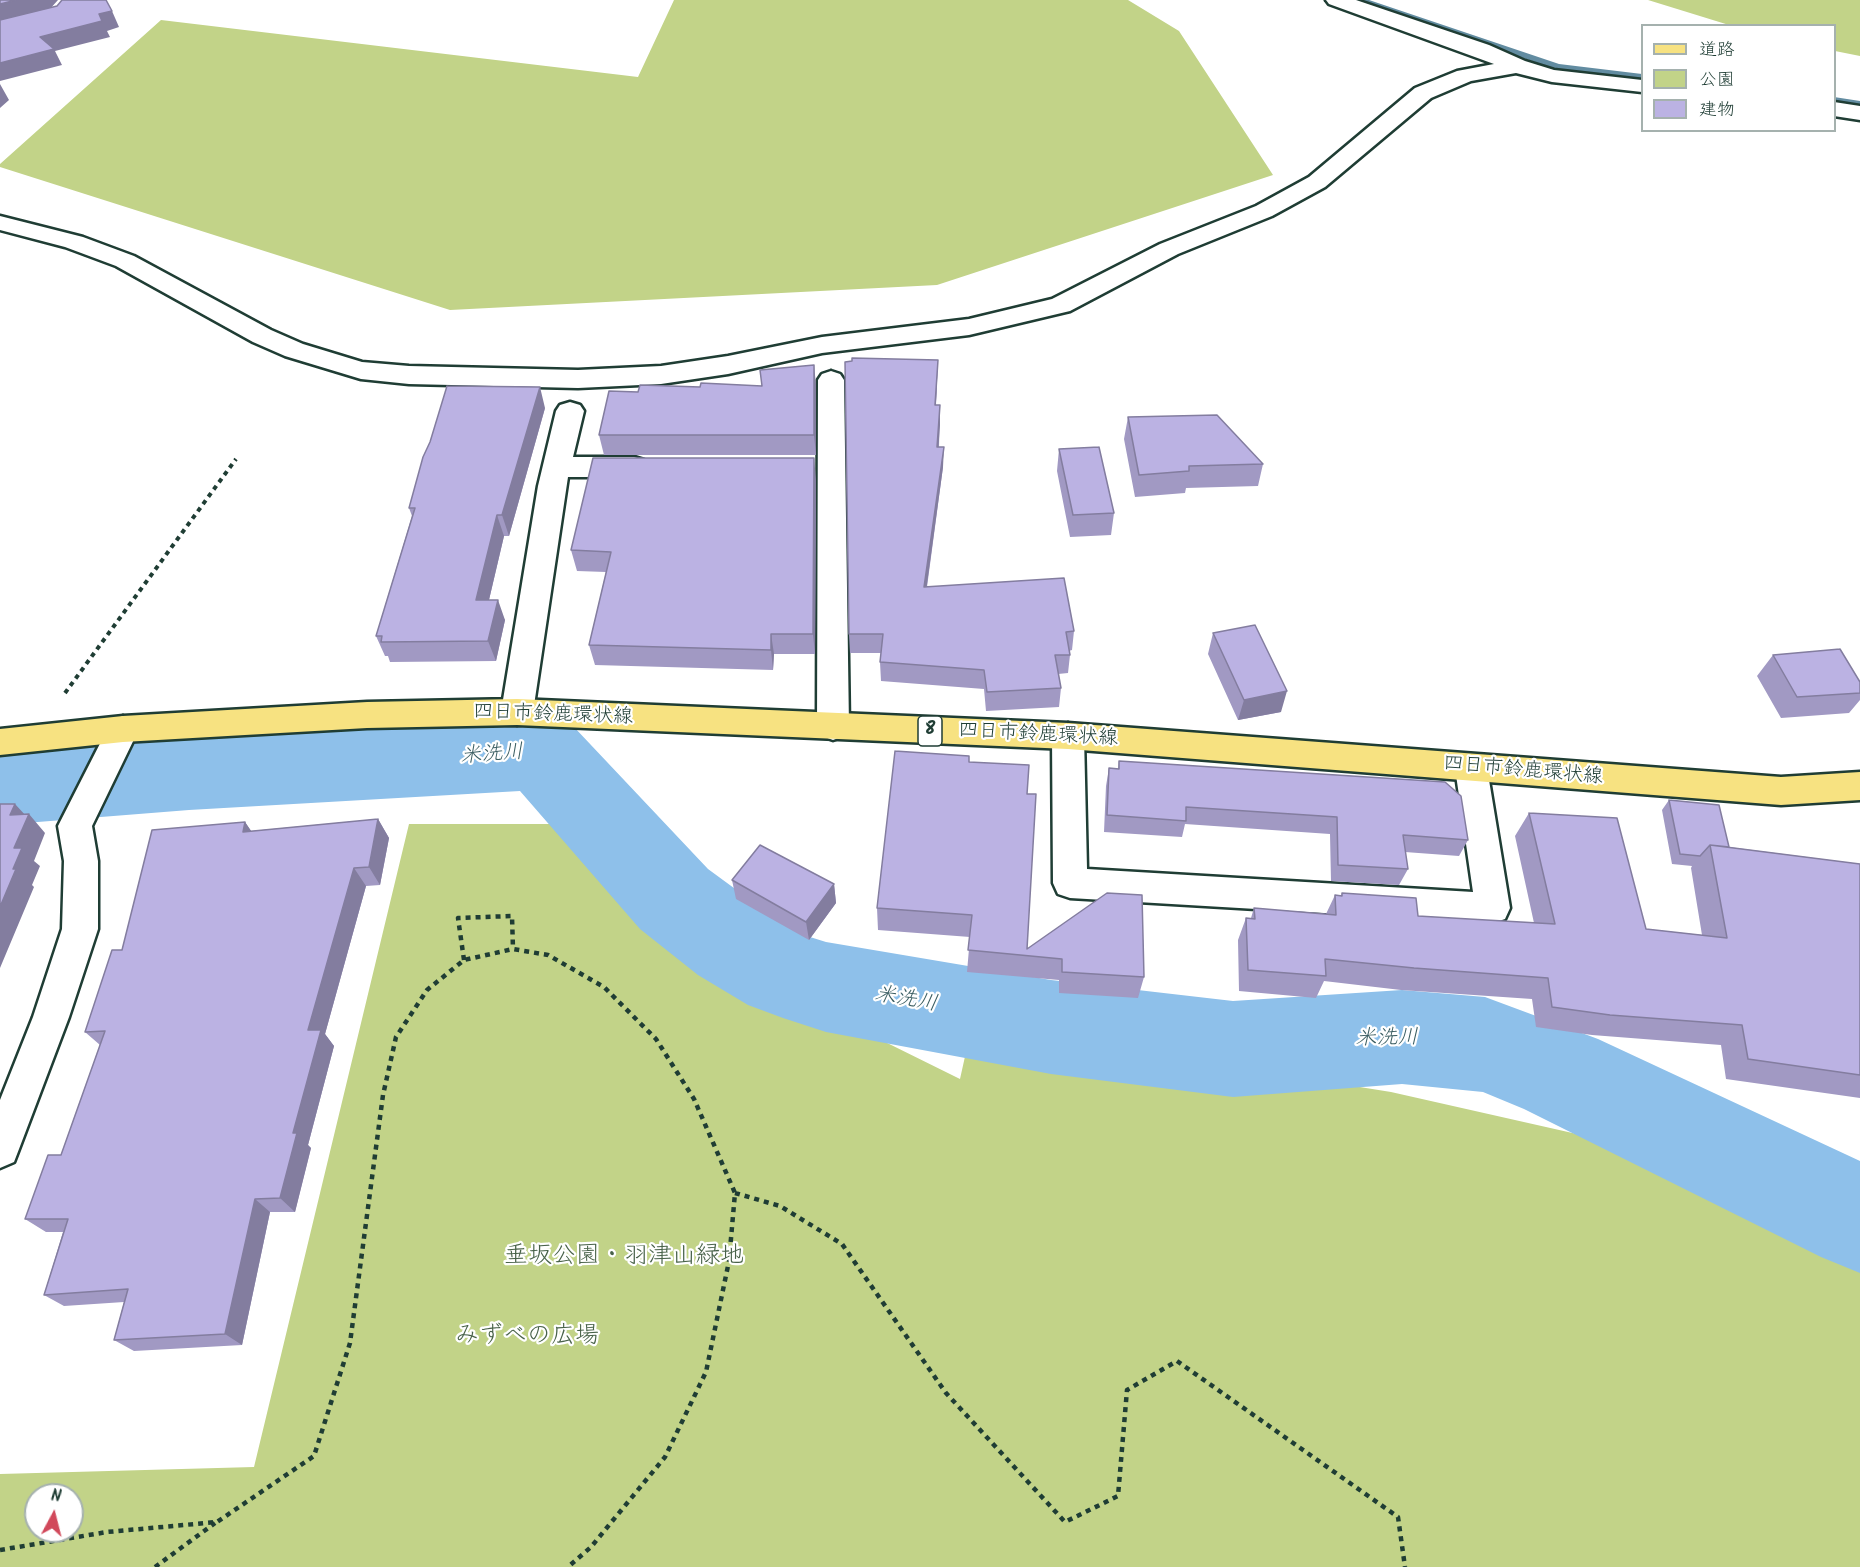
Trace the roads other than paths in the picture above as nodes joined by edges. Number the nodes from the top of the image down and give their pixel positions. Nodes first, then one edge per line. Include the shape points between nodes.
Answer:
1 (1336, 0) edge
2 (1517, 66) junction
3 (1641, 86) edge
4 (1836, 109) edge
5 (1860, 113) edge
6 (0, 223) edge
7 (831, 380) dead end
8 (570, 411) dead end
9 (558, 467) junction
10 (666, 467) edge
11 (517, 712) junction
12 (833, 727) junction
13 (1068, 736) junction
14 (118, 740) junction
15 (15, 741) edge
16 (1471, 768) junction
17 (1860, 786) edge
18 (0, 1149) edge

1 - 2 street
2 - 3 street via 1552,76
2 - 6 street via 1466,76 1424,93 1317,182 1264,211 1169,249 1060,304 969,327 822,345 661,375 578,379 408,375 361,370 284,345 125,261 74,242
4 - 5 street
7 - 12 street via 821,467
8 - 9 street
9 - 10 street
9 - 11 street
11 - 12 main road, 四日市鈴鹿環状線 / 8
11 - 14 main road, 四日市鈴鹿環状線 / 8 via 367,715
12 - 13 main road, 四日市鈴鹿環状線 / 8
13 - 16 main road, 四日市鈴鹿環状線 / 8
13 - 16 street via 1070,883 1493,908
14 - 15 main road, 四日市鈴鹿環状線 / 8
14 - 18 street via 75,826 81,861 80,929
16 - 17 main road, 四日市鈴鹿環状線 / 8 via 1781,791

